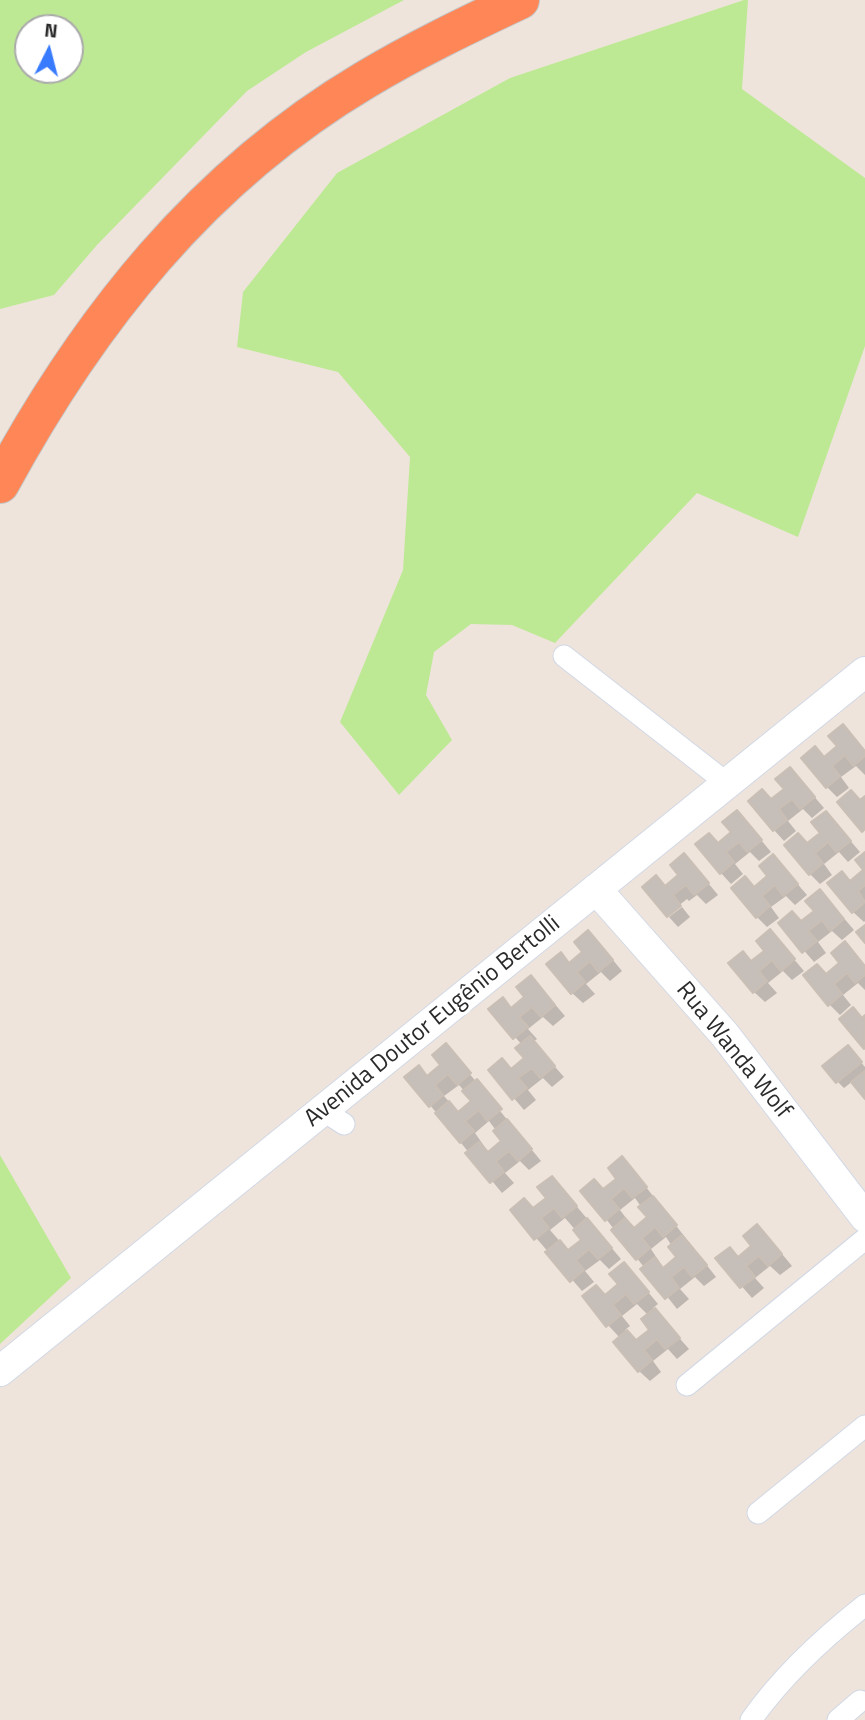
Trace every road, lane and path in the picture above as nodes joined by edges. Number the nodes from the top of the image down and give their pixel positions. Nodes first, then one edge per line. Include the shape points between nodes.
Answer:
1 (520, 0) edge
2 (0, 484) edge
3 (564, 656) dead end
4 (865, 672) edge
5 (727, 784) junction
6 (596, 890) junction
7 (865, 1217) edge
8 (865, 1239) edge
9 (0, 1371) edge
10 (687, 1385) dead end
11 (865, 1426) edge
12 (758, 1513) dead end
13 (865, 1605) edge
14 (860, 1701) dead end
15 (751, 1720) edge
16 (838, 1720) edge

1 - 2 highway via 363,81 237,172 116,300 64,374
3 - 5 street
4 - 5 street, Avenida Doutor Eugênio Bertolli
5 - 6 street, Avenida Doutor Eugênio Bertolli
6 - 7 street, Rua Wanda Wolf via 724,1035
6 - 9 street, Avenida Doutor Eugênio Bertolli via 334,1117
8 - 10 street
11 - 12 street
13 - 15 street via 834,1629
14 - 16 street

